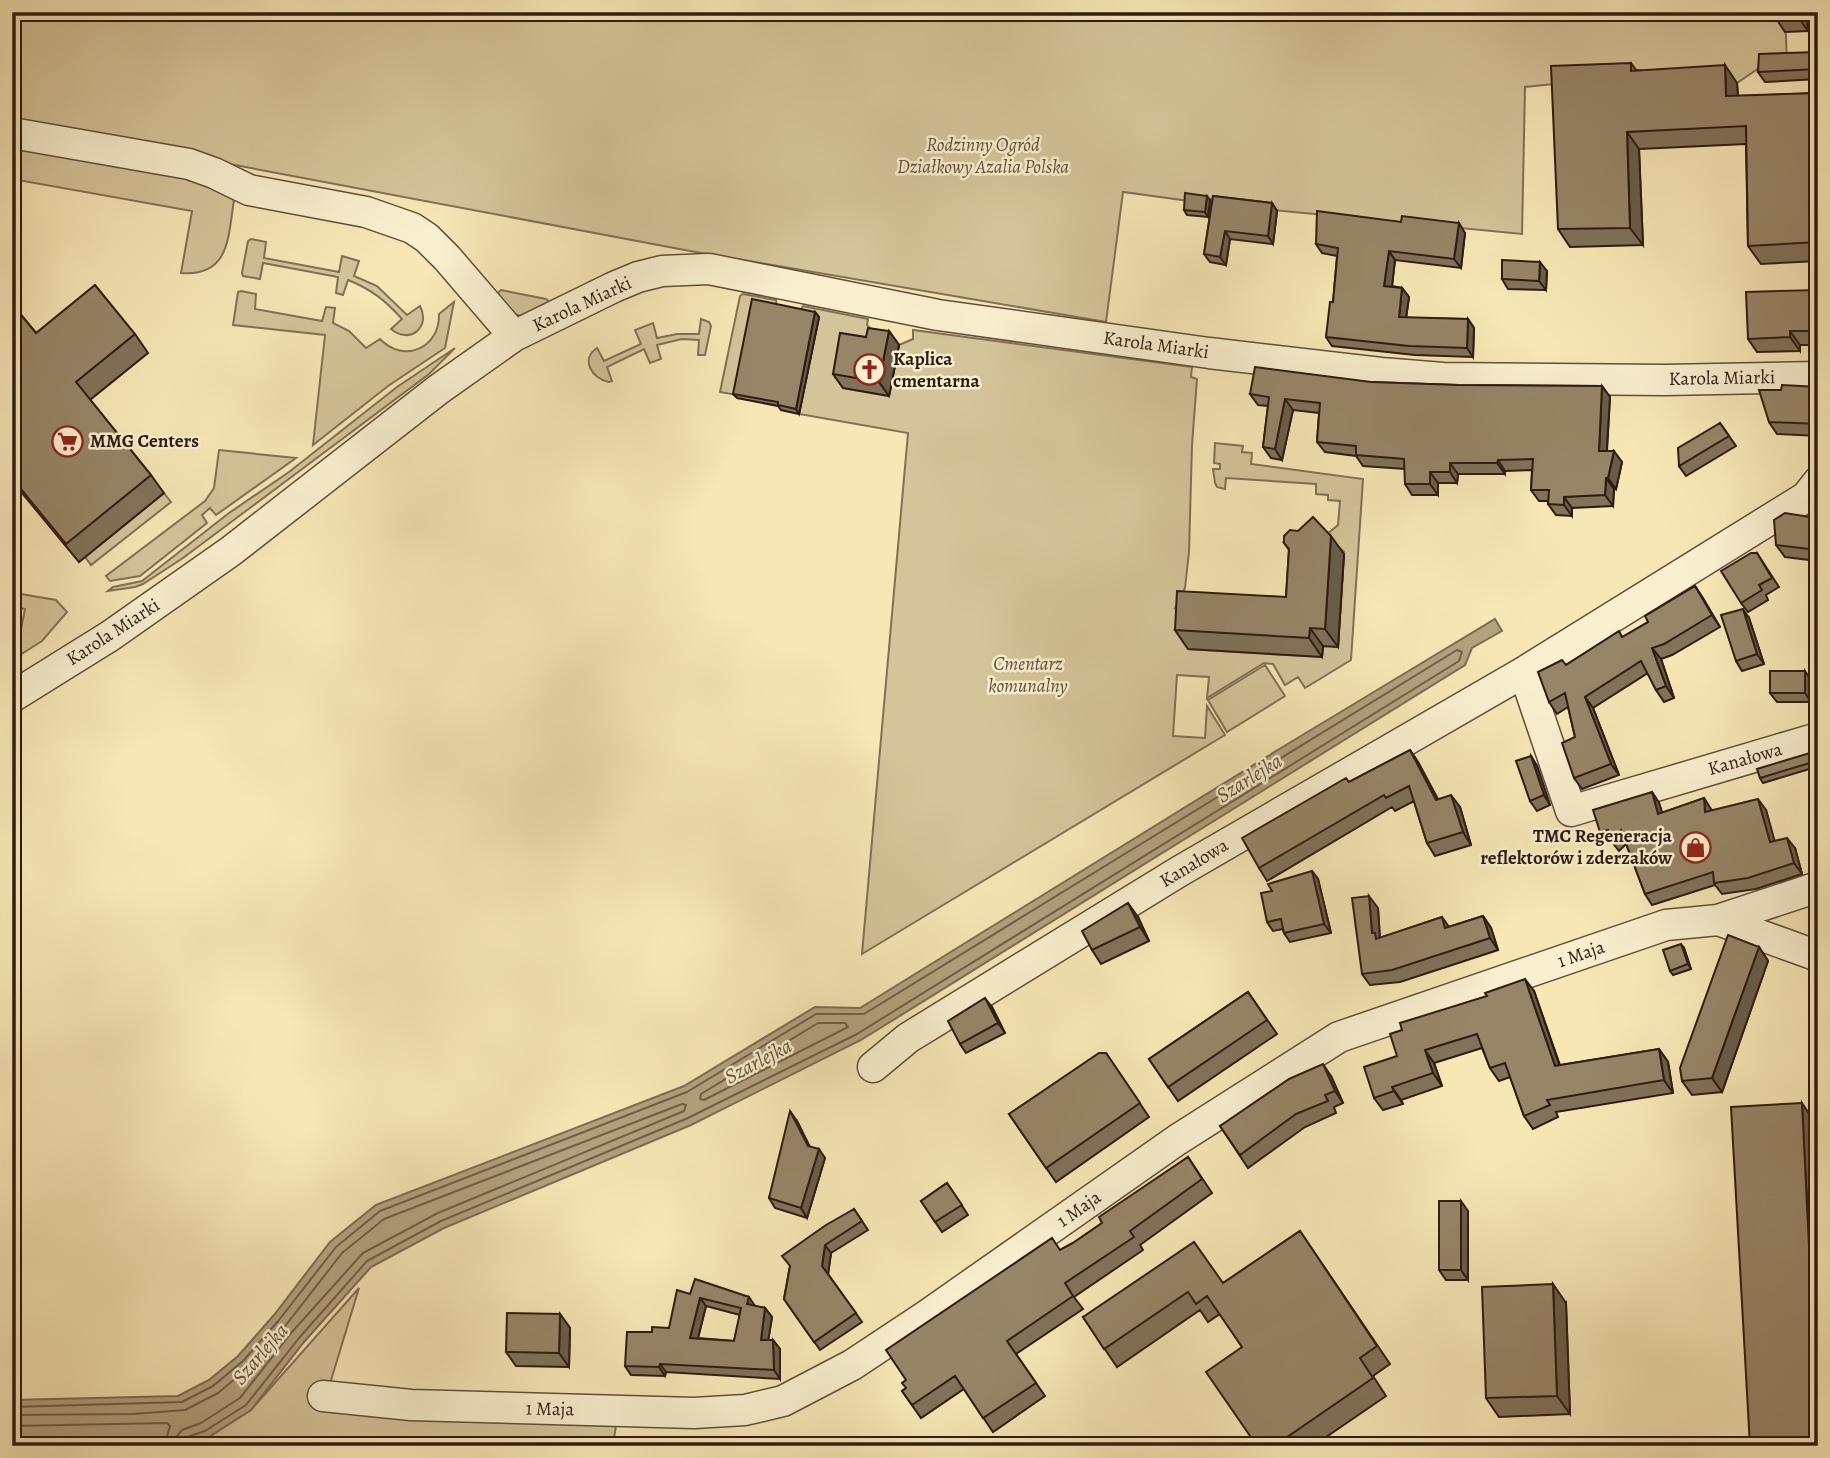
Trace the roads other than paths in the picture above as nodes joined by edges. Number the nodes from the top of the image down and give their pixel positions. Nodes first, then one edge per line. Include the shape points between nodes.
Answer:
1 (12, 133) edge
2 (514, 336) junction
3 (1818, 377) edge
4 (1818, 482) edge
5 (1524, 672) junction
6 (12, 697) edge
7 (1818, 738) edge
8 (1818, 887) edge
9 (1718, 920) junction
10 (1818, 956) edge
11 (873, 1068) dead end
12 (323, 1396) dead end

1 - 2 street, Karola Miarki via 176,162 249,190 366,212 412,228 447,258
2 - 3 street, Karola Miarki via 638,277 709,269 938,315 1381,373 1665,380
2 - 6 street, Karola Miarki via 231,551 110,636
4 - 5 street, Kanałowa via 1806,497
5 - 7 street, Kanałowa via 1571,811
5 - 11 street, Kanałowa via 1180,871 908,1038
8 - 9 street
9 - 10 street, 1 Maja
9 - 12 street, 1 Maja via 1666,925 1339,1037 1177,1140 873,1351 783,1401 745,1410 694,1413 411,1405

